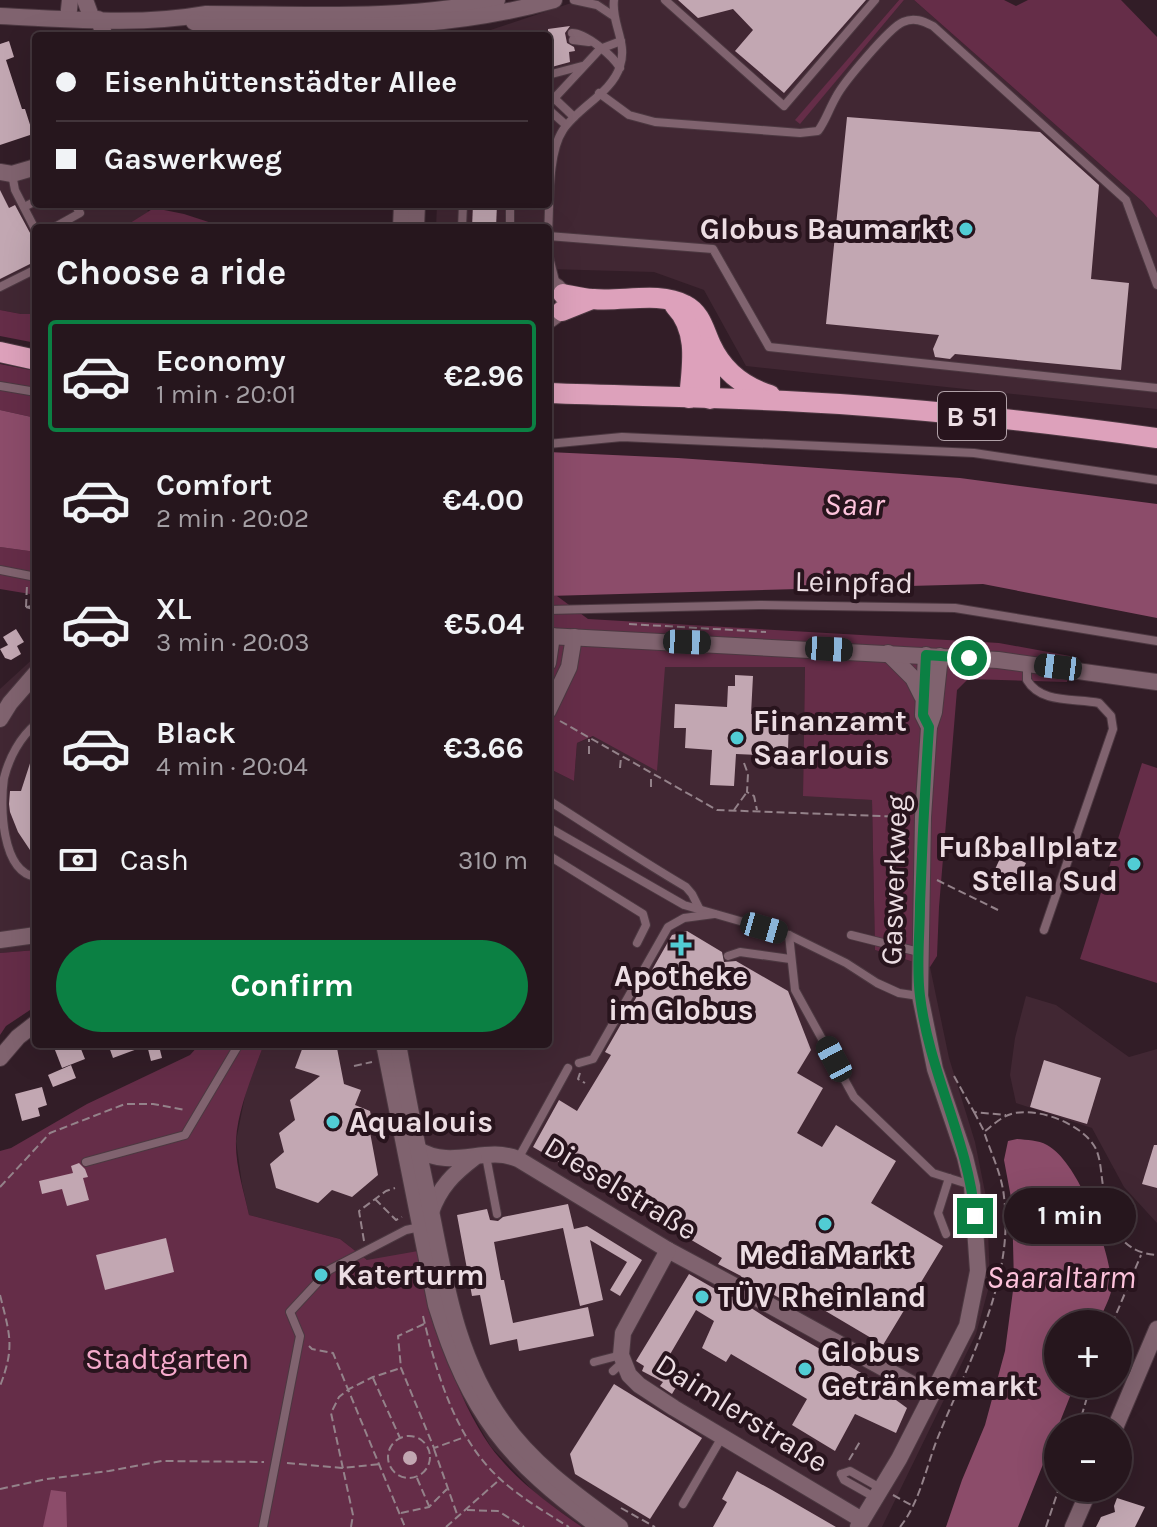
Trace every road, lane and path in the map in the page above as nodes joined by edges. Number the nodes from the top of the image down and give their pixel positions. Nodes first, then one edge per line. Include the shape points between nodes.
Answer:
1 (70, 0) edge
2 (85, 0) edge
3 (497, 0) edge
4 (554, 0) edge
5 (574, 0) edge
6 (614, 0) edge
7 (665, 0) edge
8 (875, 0) edge
9 (240, 7) edge
10 (457, 15) junction
11 (612, 15) junction
12 (0, 16) edge
13 (182, 18) junction
14 (403, 18) edge
15 (428, 18) edge
16 (68, 19) junction
17 (95, 19) junction
18 (378, 20) junction
19 (277, 27) junction
20 (103, 32) edge
21 (296, 32) edge
22 (572, 37) dead end
23 (621, 41) junction
24 (600, 49) junction
25 (584, 65) junction
26 (620, 68) junction
27 (552, 74) edge
28 (599, 93) junction
29 (552, 102) edge
30 (552, 105) edge
31 (552, 107) edge
32 (574, 117) junction
33 (566, 125) junction
34 (553, 142) edge
35 (32, 168) edge
36 (6, 173) edge
37 (32, 203) edge
38 (24, 207) junction
39 (77, 208) edge
40 (457, 208) edge
41 (452, 209) dead end
42 (32, 224) edge
43 (60, 224) edge
44 (552, 235) edge
45 (32, 271) edge
46 (1157, 285) edge
47 (0, 287) edge
48 (555, 299) edge
49 (661, 299) junction
50 (710, 343) junction
51 (0, 352) edge
52 (32, 359) edge
53 (0, 386) edge
54 (1157, 388) edge
55 (32, 391) edge
56 (552, 393) edge
57 (700, 398) junction
58 (785, 400) junction
59 (1157, 438) edge
60 (552, 444) edge
61 (1157, 480) edge
62 (0, 570) edge
63 (32, 576) edge
64 (32, 607) edge
65 (552, 610) edge
66 (552, 636) edge
67 (574, 637) junction
68 (1157, 641) edge
69 (888, 653) junction
70 (933, 655) junction
71 (1027, 663) junction
72 (32, 678) edge
73 (1157, 682) edge
74 (923, 697) junction
75 (554, 716) edge
76 (0, 719) edge
77 (32, 727) edge
78 (929, 727) junction
79 (589, 738) junction
80 (589, 754) dead end
81 (621, 756) junction
82 (744, 763) dead end
83 (620, 768) dead end
84 (651, 773) junction
85 (651, 787) dead end
86 (747, 792) junction
87 (552, 802) edge
88 (717, 810) junction
89 (733, 811) junction
90 (755, 812) junction
91 (784, 813) junction
92 (818, 814) junction
93 (852, 815) junction
94 (717, 816) dead end
95 (752, 817) dead end
96 (923, 817) junction
97 (784, 818) dead end
98 (818, 820) dead end
99 (851, 822) dead end
100 (552, 829) edge
101 (552, 857) edge
102 (922, 873) junction
103 (32, 876) edge
104 (700, 910) junction
105 (998, 910) dead end
106 (714, 914) junction
107 (1044, 930) dead end
108 (32, 935) edge
109 (789, 935) junction
110 (851, 935) dead end
111 (0, 938) edge
112 (637, 943) dead end
113 (919, 952) junction
114 (728, 956) dead end
115 (790, 959) junction
116 (920, 996) junction
117 (32, 1026) edge
118 (237, 1048) edge
119 (385, 1048) edge
120 (399, 1048) edge
121 (0, 1058) edge
122 (373, 1062) dead end
123 (580, 1063) dead end
124 (354, 1066) dead end
125 (568, 1068) dead end
126 (954, 1075) dead end
127 (974, 1112) junction
128 (1007, 1116) junction
129 (197, 1117) junction
130 (984, 1132) junction
131 (417, 1149) junction
132 (480, 1157) junction
133 (518, 1159) junction
134 (86, 1162) dead end
135 (994, 1163) dead end
136 (949, 1178) junction
137 (972, 1186) junction
138 (0, 1187) edge
139 (405, 1188) junction
140 (375, 1199) junction
141 (431, 1212) junction
142 (497, 1214) dead end
143 (403, 1217) dead end
144 (421, 1226) junction
145 (946, 1234) dead end
146 (366, 1249) junction
147 (668, 1250) junction
148 (1141, 1254) junction
149 (1157, 1255) edge
150 (735, 1286) dead end
151 (0, 1295) edge
152 (751, 1295) dead end
153 (1118, 1310) edge
154 (425, 1323) dead end
155 (1157, 1329) edge
156 (300, 1336) junction
157 (594, 1362) dead end
158 (619, 1363) junction
159 (401, 1368) junction
160 (373, 1377) junction
161 (0, 1386) edge
162 (349, 1389) junction
163 (932, 1395) junction
164 (954, 1399) dead end
165 (1121, 1414) edge
166 (466, 1437) dead end
167 (722, 1437) junction
168 (400, 1438) junction
169 (861, 1440) dead end
170 (434, 1448) junction
171 (429, 1450) junction
172 (275, 1462) junction
173 (388, 1465) junction
174 (382, 1466) junction
175 (342, 1468) junction
176 (841, 1474) joint
177 (417, 1477) junction
178 (500, 1479) dead end
179 (448, 1488) junction
180 (0, 1489) edge
181 (879, 1494) junction
182 (1054, 1502) edge
183 (1084, 1502) edge
184 (683, 1504) dead end
185 (914, 1506) junction
186 (429, 1507) junction
187 (619, 1507) dead end
188 (466, 1510) junction
189 (400, 1513) junction
190 (458, 1517) junction
191 (562, 1522) dead end
192 (860, 1523) edge
193 (263, 1527) edge
194 (351, 1527) edge
195 (405, 1527) edge
196 (446, 1527) edge
197 (524, 1527) edge
198 (560, 1527) edge
199 (599, 1527) edge
200 (620, 1527) edge
201 (655, 1527) edge
202 (900, 1527) edge
203 (1046, 1527) edge
204 (1073, 1527) edge

1 - 16 street
2 - 17 street
3 - 10 street
4 - 10 street via 518,10
5 - 11 lane
6 - 11 lane
7 - 8 lane via 784,106
9 - 13 street
9 - 18 street
10 - 15 street
11 - 23 lane
12 - 16 street
13 - 17 street
13 - 19 street via 205,25
14 - 15 street
14 - 18 street
16 - 17 street
17 - 20 street
18 - 19 street
19 - 21 street
22 - 24 lane via 581,34
23 - 24 lane
23 - 26 lane
24 - 25 lane
24 - 26 lane
25 - 27 lane
25 - 29 lane
26 - 28 lane
28 - 32 lane
28 - 46 lane via 629,115 655,122 818,131 836,97 878,44 901,22 919,19 1126,200
30 - 32 lane
31 - 33 lane
32 - 33 lane
33 - 34 lane
35 - 36 street
36 - 38 lane
37 - 38 lane
38 - 42 lane
39 - 43 lane via 80,213
40 - 41 lane
44 - 54 lane via 713,249 769,347
45 - 47 lane
48 - 49 main road
49 - 50 main road via 692,309
49 - 57 main road via 680,311 691,334
50 - 57 main road
50 - 58 main road via 742,383
51 - 52 main road
53 - 55 lane
56 - 57 main road, B 51
57 - 58 main road, B 51
58 - 59 main road, B 51
60 - 61 lane via 622,437 974,453
62 - 63 lane
63 - 64 path via 26,607
65 - 68 lane, Leinpfad via 955,608
66 - 67 street
67 - 69 street
67 - 75 street
69 - 70 street
69 - 74 street, Gaswerkweg via 913,678
70 - 71 street
70 - 74 street, Gaswerkweg
70 - 78 street, Gaswerkweg via 934,712
71 - 73 street
71 - 107 lane via 1027,680 1036,691 1099,703 1111,716 1113,729
72 - 76 street
74 - 78 street, Gaswerkweg
75 - 79 path
77 - 103 lane via 9,764 1,803 9,856
78 - 96 street, Gaswerkweg
79 - 80 path
79 - 81 path
81 - 83 path
81 - 84 path
82 - 86 path
84 - 85 path
84 - 88 path
86 - 89 path
86 - 90 path via 754,796
87 - 104 lane via 686,887
88 - 89 path
88 - 94 path
89 - 90 path
90 - 91 path
90 - 95 path
91 - 92 path
91 - 97 path
92 - 93 path
92 - 98 path
93 - 96 path
93 - 99 path
96 - 102 street, Gaswerkweg
100 - 104 lane via 672,900
101 - 112 lane via 643,914 646,925
102 - 105 path
102 - 113 street, Gaswerkweg
104 - 106 lane
106 - 109 lane
106 - 123 lane via 668,927 593,1059
108 - 111 street via 22,931
109 - 115 lane
109 - 116 lane via 877,983
110 - 113 lane
113 - 116 street, Gaswerkweg
114 - 115 lane via 740,952
115 - 136 lane via 795,990 854,1097 933,1173
116 - 137 street, Gaswerkweg via 935,1069
117 - 121 street
118 - 129 lane
119 - 139 street
120 - 131 street
122 - 124 path
125 - 133 lane
126 - 127 path
127 - 128 path
127 - 130 path
128 - 130 path
128 - 148 path via 1040,1114 1087,1138 1096,1149 1115,1229
129 - 134 lane via 185,1135
129 - 138 path via 153,1104 125,1104 96,1114 50,1133
130 - 135 path
131 - 132 street, Dieselstraße via 444,1159
131 - 141 street
132 - 133 street, Dieselstraße
132 - 141 street via 450,1176
132 - 142 lane
133 - 147 street, Dieselstraße
136 - 137 lane
136 - 145 lane via 938,1213
137 - 163 street, Gaswerkweg via 978,1271 967,1326
139 - 140 path
139 - 144 street
140 - 143 path via 396,1220
140 - 146 path via 359,1211
141 - 200 street via 461,1342 487,1397 531,1456
144 - 146 lane
144 - 199 street via 436,1305 476,1404 519,1462
146 - 156 lane via 329,1270 290,1312
147 - 150 street, Dieselstraße
147 - 158 street, Daimlerstraße via 625,1328
148 - 149 path
148 - 153 path
151 - 161 path via 11,1343
152 - 163 street
154 - 159 path via 398,1336
155 - 165 street
156 - 162 path via 312,1349 333,1353
156 - 172 lane
157 - 158 lane
158 - 167 street, Daimlerstraße via 639,1385
159 - 160 path
159 - 170 path
160 - 162 path
160 - 168 path
162 - 174 path
162 - 175 path via 331,1413
163 - 181 street, Gaswerkweg
164 - 185 path
166 - 170 path
167 - 184 lane
167 - 192 street, Daimlerstraße
168 - 171 path via 414,1436
168 - 173 path via 390,1446
169 - 176 path
170 - 171 path
170 - 179 path
171 - 177 path via 427,1469
172 - 175 path
172 - 180 path via 162,1461
172 - 193 lane
173 - 174 path
173 - 177 path via 403,1478
174 - 175 path
174 - 189 path
175 - 194 path
176 - 181 lane via 850,1471
177 - 186 path
178 - 188 path
179 - 186 path
179 - 190 path
181 - 185 path
181 - 192 street, Gaswerkweg
182 - 203 path
183 - 204 street
185 - 202 path
186 - 189 path
187 - 201 path
188 - 190 path
188 - 197 path via 498,1511
189 - 195 path
190 - 196 path
191 - 198 path

